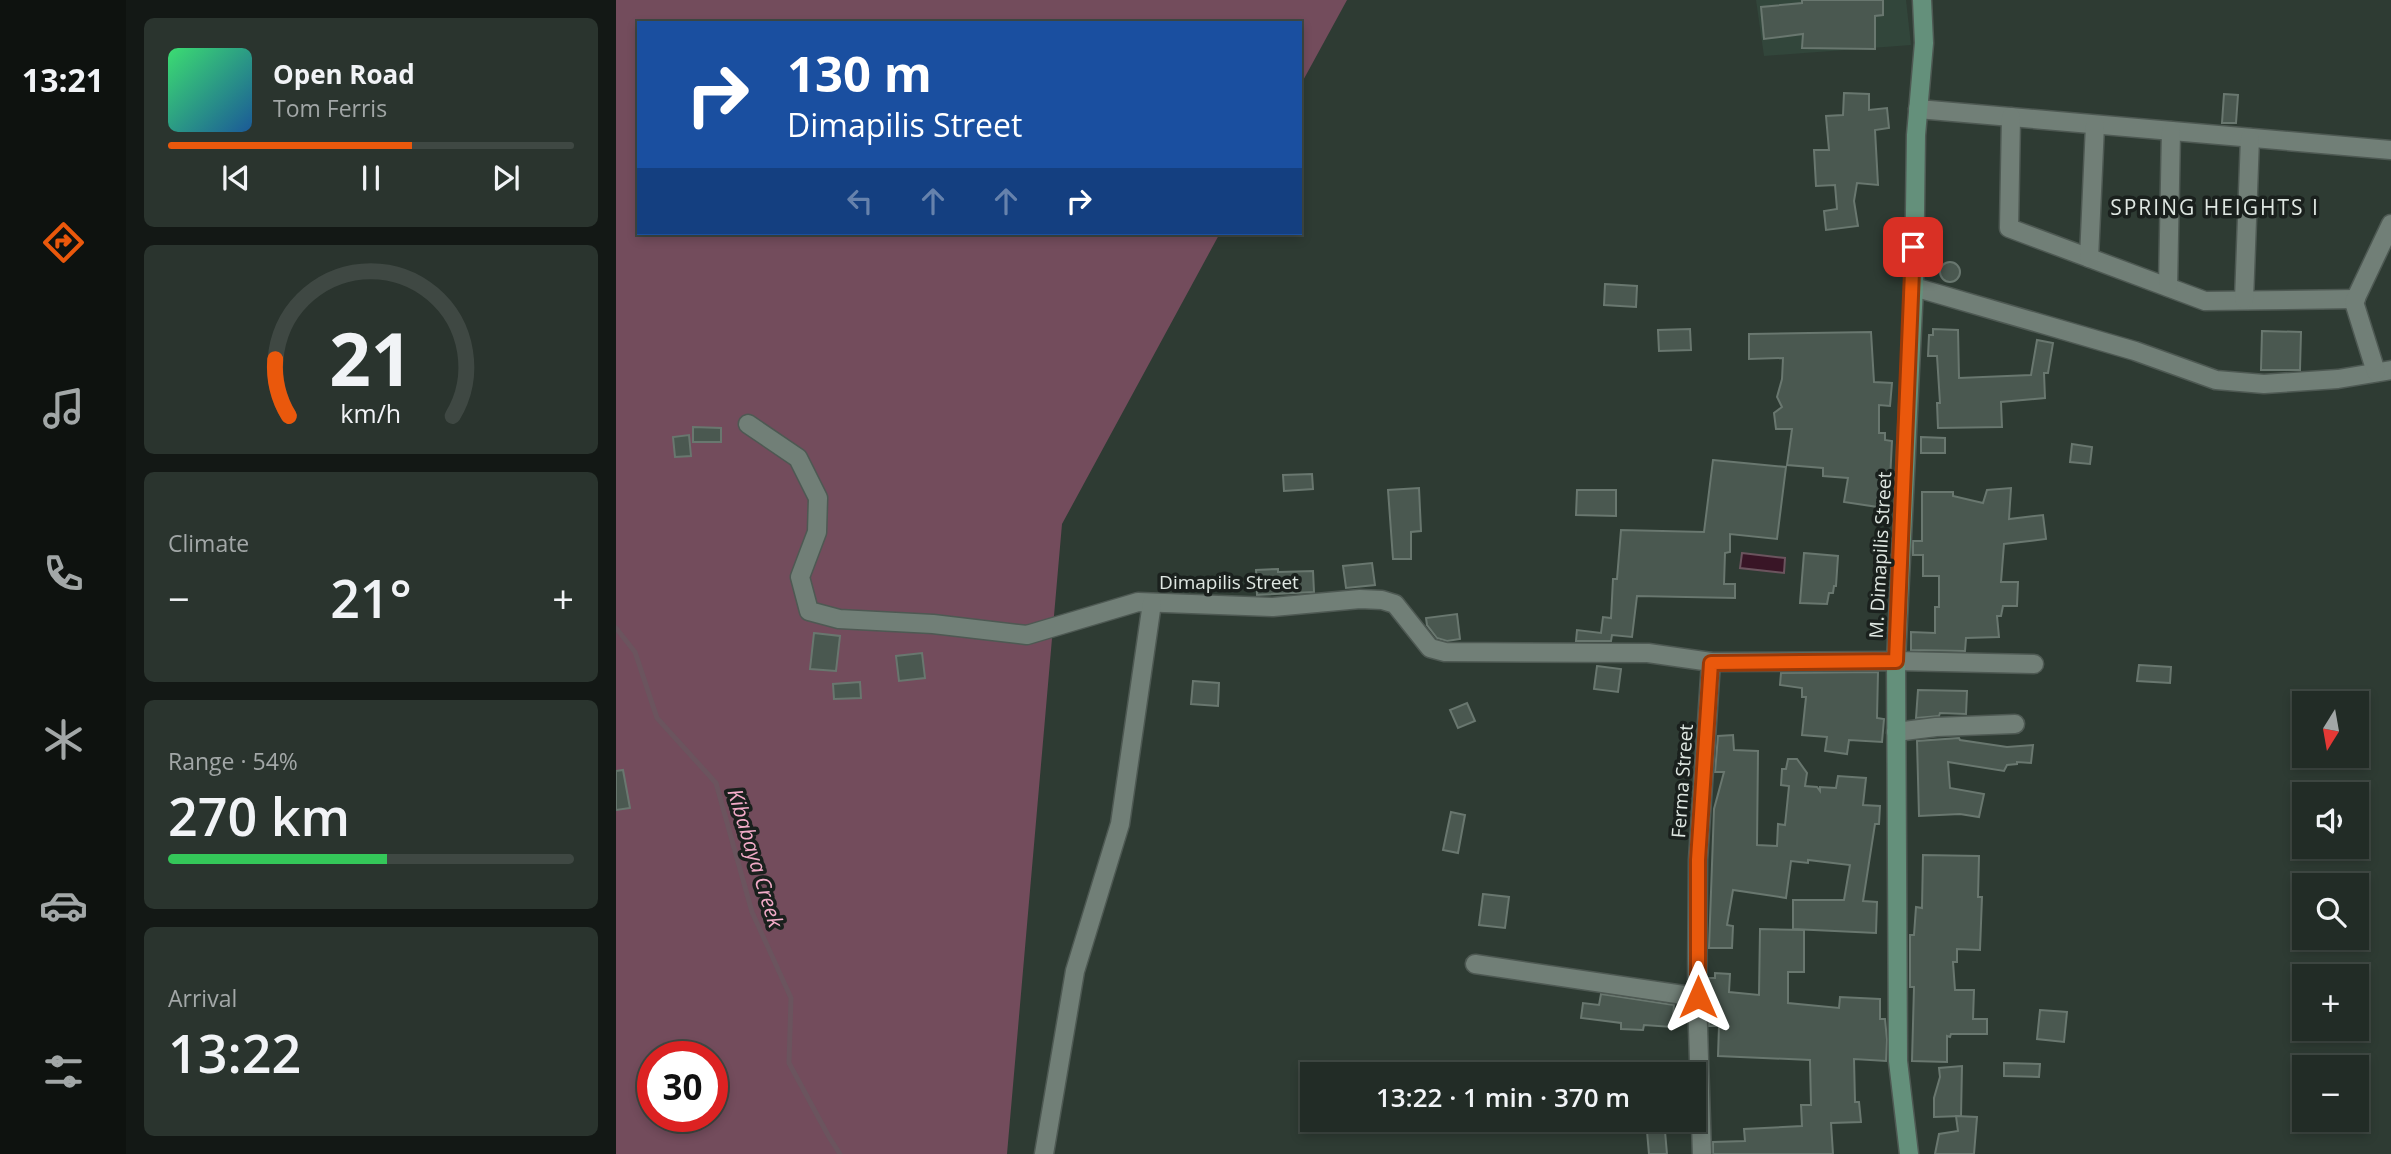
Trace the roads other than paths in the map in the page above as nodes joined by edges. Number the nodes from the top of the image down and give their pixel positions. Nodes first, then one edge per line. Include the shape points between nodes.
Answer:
1 (1923, 0) edge
2 (1918, 109) junction
3 (2011, 117) junction
4 (2095, 125) junction
5 (2171, 131) junction
6 (2250, 138) junction
7 (2391, 150) edge
8 (2391, 223) edge
9 (2090, 258) junction
10 (1914, 286) junction
11 (2168, 287) junction
12 (2356, 299) junction
13 (2244, 300) junction
14 (2383, 371) edge
15 (748, 424) dead end
16 (1152, 603) junction
17 (1896, 661) junction
18 (1711, 663) junction
19 (2034, 664) dead end
20 (2015, 723) dead end
21 (1896, 732) junction
22 (1475, 964) dead end
23 (1698, 997) junction
24 (1044, 1154) edge
25 (1702, 1154) edge
26 (1909, 1154) edge

1 - 2 main road, M. Dimapilis Street
2 - 3 street
2 - 10 main road, M. Dimapilis Street
3 - 4 street
3 - 9 street via 2009,228
4 - 5 street
4 - 9 street
5 - 6 street
5 - 11 street
6 - 7 street
6 - 13 street
8 - 12 street
9 - 11 street
10 - 14 street via 2135,351 2216,380 2264,384
10 - 17 main road, M. Dimapilis Street
11 - 13 street via 2205,301
12 - 13 street
12 - 14 street
15 - 16 street, Dimapilis Street via 798,458 818,498 817,532 800,577 809,611 839,619 1027,635 1138,602
16 - 18 street, Dimapilis Street via 1273,607 1382,600 1395,604 1430,648 1445,652 1648,653
16 - 24 street via 1121,824 1076,971
17 - 18 street, Dimapilis Street
17 - 19 street, Dimapilis Street
17 - 21 main road, M. Dimapilis Street
18 - 23 street, Ferma Street via 1698,860
20 - 21 street
21 - 26 main road, M. Dimapilis Street via 1898,1061
22 - 23 street
23 - 25 street, Ferma Street

